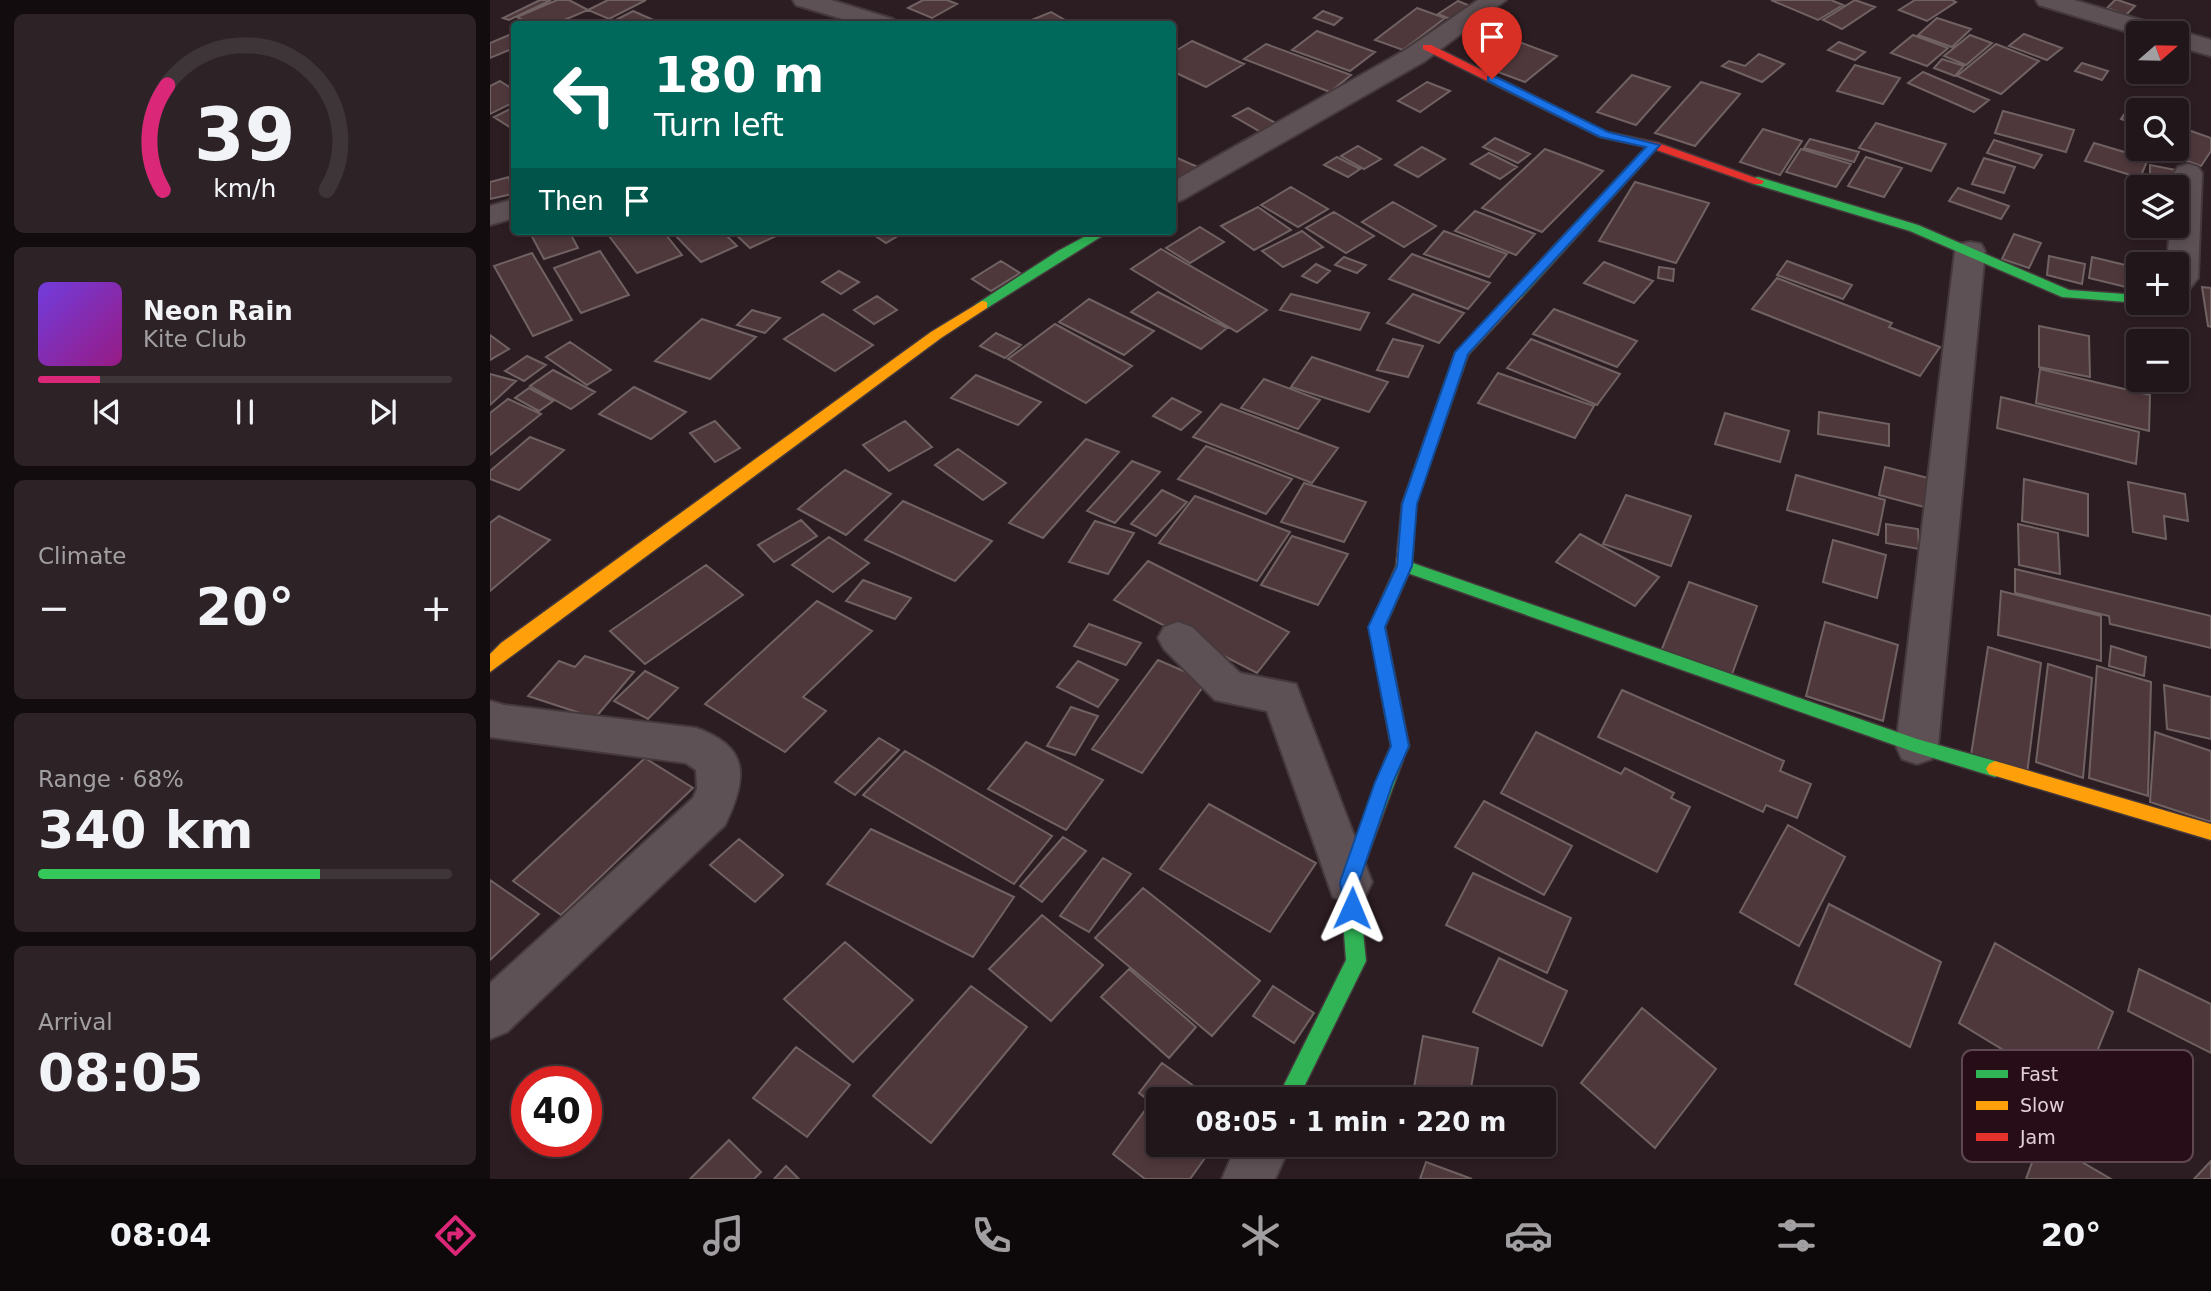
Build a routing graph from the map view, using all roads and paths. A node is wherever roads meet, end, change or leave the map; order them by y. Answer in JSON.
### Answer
{"nodes":[{"id":1,"x":805,"y":0,"type":"edge"},
{"id":2,"x":1494,"y":0,"type":"edge"},
{"id":3,"x":2048,"y":0,"type":"edge"},
{"id":4,"x":874,"y":21,"type":"edge"},
{"id":5,"x":2126,"y":23,"type":"edge"},
{"id":6,"x":2189,"y":42,"type":"edge"},
{"id":7,"x":2211,"y":48,"type":"edge"},
{"id":8,"x":1430,"y":53,"type":"junction"},
{"id":9,"x":1654,"y":145,"type":"junction"},
{"id":10,"x":2188,"y":173,"type":"dead end"},
{"id":11,"x":1176,"y":192,"type":"edge"},
{"id":12,"x":511,"y":209,"type":"edge"},
{"id":13,"x":490,"y":216,"type":"edge"},
{"id":14,"x":1097,"y":235,"type":"edge"},
{"id":15,"x":1970,"y":251,"type":"junction"},
{"id":16,"x":2183,"y":252,"type":"edge"},
{"id":17,"x":2126,"y":298,"type":"edge"},
{"id":18,"x":1404,"y":566,"type":"junction"},
{"id":19,"x":1178,"y":638,"type":"dead end"},
{"id":20,"x":496,"y":652,"type":"edge"},
{"id":21,"x":490,"y":719,"type":"edge"},
{"id":22,"x":1917,"y":746,"type":"junction"},
{"id":23,"x":2211,"y":832,"type":"edge"},
{"id":24,"x":1349,"y":882,"type":"junction"},
{"id":25,"x":490,"y":1015,"type":"edge"},
{"id":26,"x":1293,"y":1087,"type":"edge"},
{"id":27,"x":1259,"y":1157,"type":"edge"},
{"id":28,"x":1248,"y":1179,"type":"edge"}],
"edges":[{"from":1,"to":4,"type":"street"},
{"from":2,"to":8,"type":"street"},
{"from":3,"to":5,"type":"street"},
{"from":6,"to":7,"type":"street"},
{"from":8,"to":9,"type":"street"},
{"from":8,"to":11,"type":"street"},
{"from":9,"to":15,"type":"street"},
{"from":9,"to":18,"type":"street"},
{"from":10,"to":16,"type":"street"},
{"from":12,"to":13,"type":"street"},
{"from":14,"to":20,"type":"street"},
{"from":15,"to":17,"type":"street"},
{"from":15,"to":22,"type":"street"},
{"from":18,"to":22,"type":"street"},
{"from":18,"to":24,"type":"street"},
{"from":19,"to":24,"type":"street"},
{"from":21,"to":25,"type":"street"},
{"from":22,"to":23,"type":"street"},
{"from":24,"to":26,"type":"street"},
{"from":27,"to":28,"type":"street"}]}
